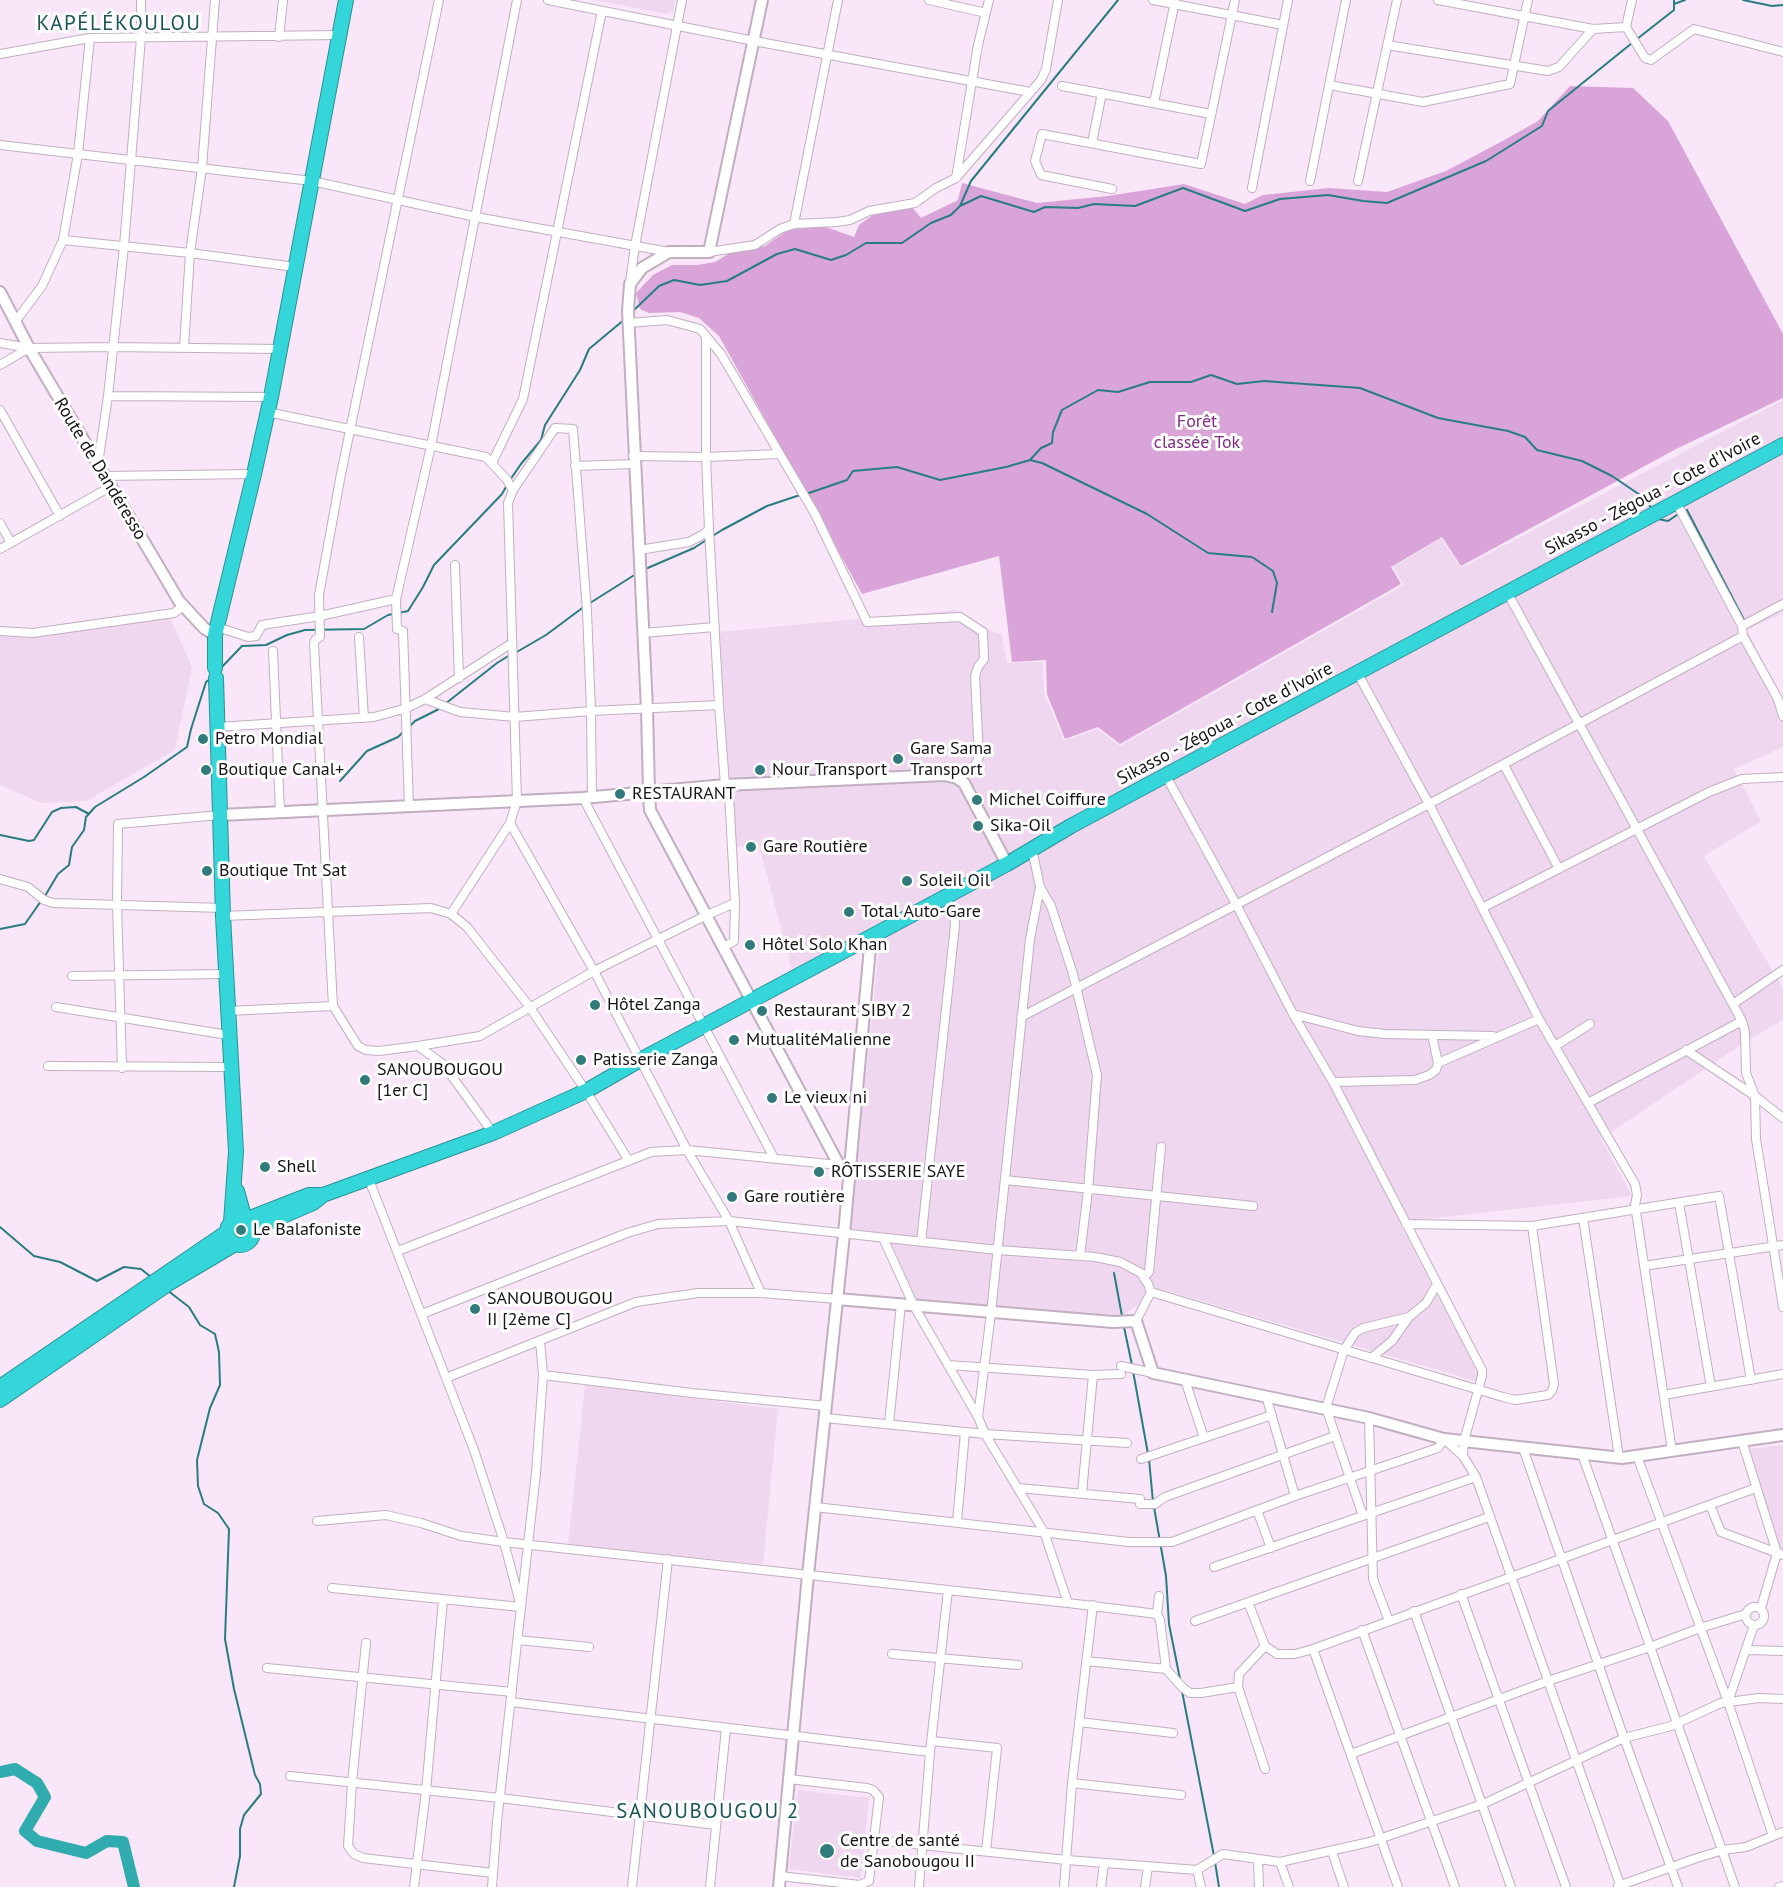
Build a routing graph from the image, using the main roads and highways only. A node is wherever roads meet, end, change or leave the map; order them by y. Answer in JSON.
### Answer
{"nodes":[{"id":1,"x":346,"y":0,"type":"edge"},
{"id":2,"x":1783,"y":445,"type":"edge"},
{"id":3,"x":239,"y":1226,"type":"junction"},
{"id":4,"x":235,"y":1244,"type":"junction"},
{"id":5,"x":167,"y":1278,"type":"junction"},
{"id":6,"x":109,"y":1318,"type":"junction"},
{"id":7,"x":0,"y":1387,"type":"edge"},
{"id":8,"x":0,"y":1400,"type":"edge"}],
"edges":[{"from":1,"to":3,"type":"highway"},
{"from":2,"to":3,"type":"highway","name":"Sikasso - Zégoua - Cote d'Ivoire"},
{"from":3,"to":4,"type":"highway"},
{"from":3,"to":4,"type":"highway"},
{"from":3,"to":5,"type":"highway"},
{"from":4,"to":5,"type":"highway"},
{"from":5,"to":6,"type":"highway"},
{"from":6,"to":7,"type":"highway"},
{"from":6,"to":8,"type":"highway"}]}
